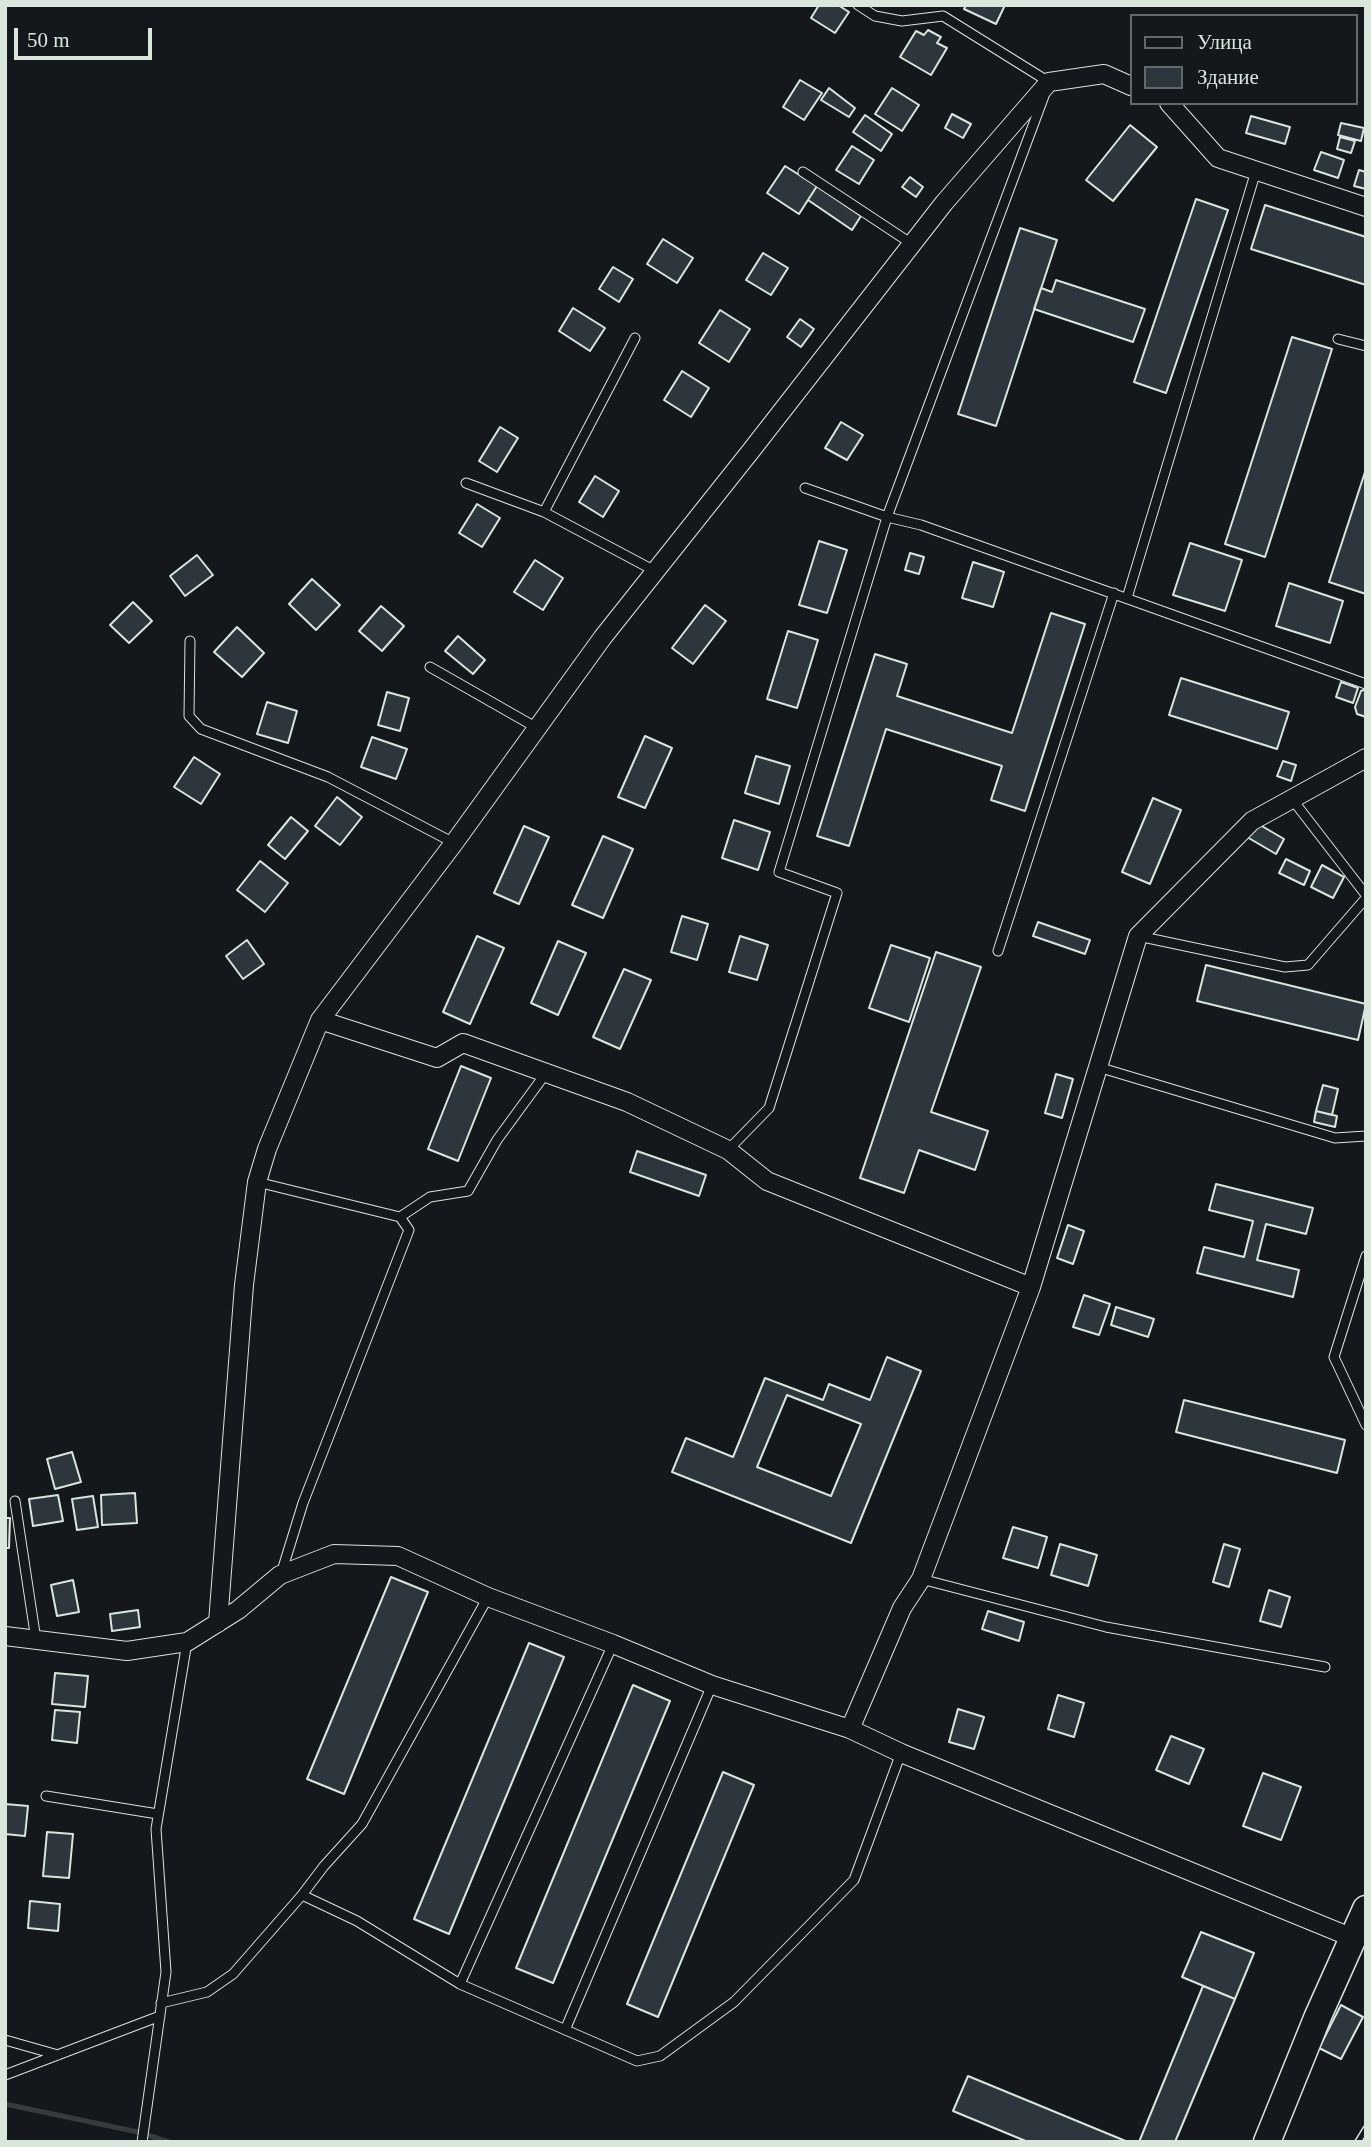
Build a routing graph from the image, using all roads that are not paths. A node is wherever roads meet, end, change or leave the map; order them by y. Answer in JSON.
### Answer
{"nodes":[{"id":1,"x":858,"y":5,"type":"edge"},
{"id":2,"x":1049,"y":82,"type":"junction"},
{"id":3,"x":1130,"y":86,"type":"edge"},
{"id":4,"x":1171,"y":105,"type":"edge"},
{"id":5,"x":1256,"y":170,"type":"junction"},
{"id":6,"x":803,"y":172,"type":"dead end"},
{"id":7,"x":1366,"y":206,"type":"edge"},
{"id":8,"x":912,"y":244,"type":"junction"},
{"id":9,"x":635,"y":338,"type":"dead end"},
{"id":10,"x":1338,"y":339,"type":"dead end"},
{"id":11,"x":1366,"y":346,"type":"edge"},
{"id":12,"x":467,"y":483,"type":"dead end"},
{"id":13,"x":805,"y":488,"type":"dead end"},
{"id":14,"x":544,"y":512,"type":"junction"},
{"id":15,"x":887,"y":517,"type":"junction"},
{"id":16,"x":655,"y":571,"type":"junction"},
{"id":17,"x":1114,"y":593,"type":"junction"},
{"id":18,"x":1127,"y":598,"type":"junction"},
{"id":19,"x":190,"y":641,"type":"dead end"},
{"id":20,"x":430,"y":667,"type":"dead end"},
{"id":21,"x":1366,"y":684,"type":"edge"},
{"id":22,"x":537,"y":728,"type":"junction"},
{"id":23,"x":1366,"y":758,"type":"edge"},
{"id":24,"x":1292,"y":799,"type":"junction"},
{"id":25,"x":454,"y":843,"type":"junction"},
{"id":26,"x":1366,"y":896,"type":"edge"},
{"id":27,"x":1138,"y":936,"type":"junction"},
{"id":28,"x":998,"y":951,"type":"dead end"},
{"id":29,"x":320,"y":1020,"type":"junction"},
{"id":30,"x":1098,"y":1067,"type":"junction"},
{"id":31,"x":546,"y":1073,"type":"junction"},
{"id":32,"x":1366,"y":1136,"type":"edge"},
{"id":33,"x":728,"y":1150,"type":"junction"},
{"id":34,"x":257,"y":1182,"type":"junction"},
{"id":35,"x":400,"y":1217,"type":"junction"},
{"id":36,"x":1366,"y":1255,"type":"edge"},
{"id":37,"x":1031,"y":1287,"type":"junction"},
{"id":38,"x":1366,"y":1425,"type":"edge"},
{"id":39,"x":15,"y":1501,"type":"dead end"},
{"id":40,"x":280,"y":1575,"type":"junction"},
{"id":41,"x":921,"y":1579,"type":"junction"},
{"id":42,"x":488,"y":1597,"type":"junction"},
{"id":43,"x":218,"y":1623,"type":"junction"},
{"id":44,"x":5,"y":1636,"type":"edge"},
{"id":45,"x":36,"y":1640,"type":"junction"},
{"id":46,"x":187,"y":1642,"type":"junction"},
{"id":47,"x":613,"y":1644,"type":"junction"},
{"id":48,"x":1325,"y":1667,"type":"dead end"},
{"id":49,"x":712,"y":1685,"type":"junction"},
{"id":50,"x":850,"y":1729,"type":"junction"},
{"id":51,"x":901,"y":1754,"type":"junction"},
{"id":52,"x":46,"y":1796,"type":"dead end"},
{"id":53,"x":158,"y":1814,"type":"junction"},
{"id":54,"x":302,"y":1895,"type":"junction"},
{"id":55,"x":1366,"y":1909,"type":"edge"},
{"id":56,"x":1353,"y":1938,"type":"junction"},
{"id":57,"x":460,"y":1984,"type":"junction"},
{"id":58,"x":161,"y":2003,"type":"junction"},
{"id":59,"x":160,"y":2015,"type":"junction"},
{"id":60,"x":565,"y":2030,"type":"junction"},
{"id":61,"x":5,"y":2040,"type":"edge"},
{"id":62,"x":58,"y":2055,"type":"junction"},
{"id":63,"x":5,"y":2075,"type":"edge"},
{"id":64,"x":142,"y":2142,"type":"edge"},
{"id":65,"x":1267,"y":2142,"type":"edge"}],
"edges":[{"from":1,"to":2,"type":"lane"},
{"from":2,"to":3,"type":"street"},
{"from":2,"to":8,"type":"street"},
{"from":2,"to":15,"type":"lane"},
{"from":4,"to":5,"type":"street"},
{"from":5,"to":7,"type":"street"},
{"from":5,"to":18,"type":"lane"},
{"from":6,"to":8,"type":"lane"},
{"from":8,"to":16,"type":"street"},
{"from":9,"to":14,"type":"lane"},
{"from":10,"to":11,"type":"lane"},
{"from":12,"to":14,"type":"lane"},
{"from":13,"to":15,"type":"lane"},
{"from":14,"to":16,"type":"lane"},
{"from":15,"to":17,"type":"lane"},
{"from":15,"to":33,"type":"lane"},
{"from":16,"to":22,"type":"street"},
{"from":17,"to":18,"type":"lane"},
{"from":17,"to":28,"type":"lane"},
{"from":18,"to":21,"type":"lane"},
{"from":19,"to":25,"type":"lane"},
{"from":20,"to":22,"type":"lane"},
{"from":22,"to":25,"type":"street"},
{"from":23,"to":24,"type":"street"},
{"from":24,"to":26,"type":"lane"},
{"from":24,"to":27,"type":"street"},
{"from":25,"to":29,"type":"street"},
{"from":26,"to":27,"type":"lane"},
{"from":27,"to":30,"type":"street"},
{"from":29,"to":31,"type":"street"},
{"from":29,"to":34,"type":"street"},
{"from":30,"to":32,"type":"lane"},
{"from":30,"to":37,"type":"street"},
{"from":31,"to":33,"type":"street"},
{"from":31,"to":35,"type":"lane"},
{"from":33,"to":37,"type":"street"},
{"from":34,"to":35,"type":"lane"},
{"from":34,"to":43,"type":"street"},
{"from":35,"to":40,"type":"lane"},
{"from":36,"to":38,"type":"lane"},
{"from":37,"to":41,"type":"street"},
{"from":39,"to":45,"type":"lane"},
{"from":40,"to":42,"type":"street"},
{"from":40,"to":43,"type":"street"},
{"from":41,"to":48,"type":"lane"},
{"from":41,"to":50,"type":"street"},
{"from":42,"to":47,"type":"street"},
{"from":42,"to":54,"type":"lane"},
{"from":43,"to":46,"type":"street"},
{"from":44,"to":45,"type":"street"},
{"from":45,"to":46,"type":"street"},
{"from":46,"to":53,"type":"lane"},
{"from":47,"to":49,"type":"street"},
{"from":47,"to":57,"type":"lane"},
{"from":49,"to":50,"type":"street"},
{"from":49,"to":60,"type":"lane"},
{"from":50,"to":51,"type":"street"},
{"from":51,"to":56,"type":"street"},
{"from":51,"to":60,"type":"lane"},
{"from":52,"to":53,"type":"lane"},
{"from":53,"to":58,"type":"lane"},
{"from":54,"to":57,"type":"lane"},
{"from":54,"to":58,"type":"lane"},
{"from":55,"to":56,"type":"main road"},
{"from":56,"to":65,"type":"main road"},
{"from":57,"to":60,"type":"lane"},
{"from":58,"to":59,"type":"lane"},
{"from":59,"to":62,"type":"lane"},
{"from":59,"to":64,"type":"lane"},
{"from":61,"to":62,"type":"lane"},
{"from":62,"to":63,"type":"lane"}]}
